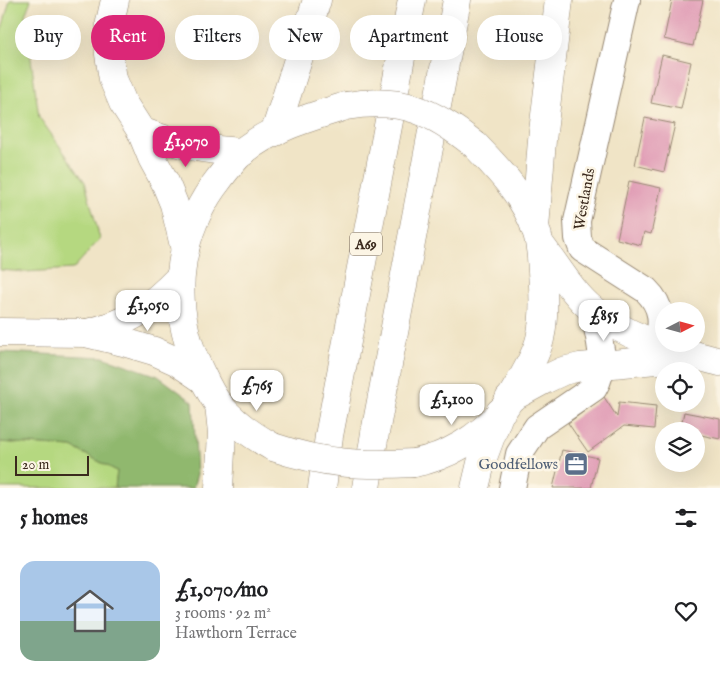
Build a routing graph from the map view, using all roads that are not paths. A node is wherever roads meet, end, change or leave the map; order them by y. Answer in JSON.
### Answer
{"nodes":[{"id":1,"x":114,"y":0,"type":"edge"},
{"id":2,"x":317,"y":0,"type":"edge"},
{"id":3,"x":412,"y":0,"type":"edge"},
{"id":4,"x":457,"y":0,"type":"edge"},
{"id":5,"x":559,"y":0,"type":"edge"},
{"id":6,"x":627,"y":0,"type":"edge"},
{"id":7,"x":141,"y":131,"type":"junction"},
{"id":8,"x":275,"y":132,"type":"junction"},
{"id":9,"x":243,"y":152,"type":"junction"},
{"id":10,"x":538,"y":236,"type":"junction"},
{"id":11,"x":182,"y":264,"type":"junction"},
{"id":12,"x":593,"y":310,"type":"junction"},
{"id":13,"x":0,"y":332,"type":"edge"},
{"id":14,"x":85,"y":333,"type":"junction"},
{"id":15,"x":657,"y":353,"type":"junction"},
{"id":16,"x":720,"y":363,"type":"edge"},
{"id":17,"x":602,"y":366,"type":"junction"},
{"id":18,"x":204,"y":380,"type":"junction"},
{"id":19,"x":219,"y":404,"type":"junction"},
{"id":20,"x":505,"y":406,"type":"junction"},
{"id":21,"x":220,"y":488,"type":"edge"},
{"id":22,"x":322,"y":488,"type":"edge"},
{"id":23,"x":366,"y":488,"type":"edge"},
{"id":24,"x":475,"y":488,"type":"edge"},
{"id":25,"x":512,"y":488,"type":"edge"}],
"edges":[{"from":1,"to":7,"type":"main road"},
{"from":2,"to":8,"type":"main road"},
{"from":3,"to":22,"type":"main road","number":"A69"},
{"from":4,"to":23,"type":"main road"},
{"from":5,"to":10,"type":"main road"},
{"from":6,"to":15,"type":"street","name":"Westlands"},
{"from":7,"to":9,"type":"main road"},
{"from":7,"to":11,"type":"main road"},
{"from":8,"to":9,"type":"main road"},
{"from":8,"to":10,"type":"main road","bridge":true},
{"from":9,"to":11,"type":"main road"},
{"from":10,"to":12,"type":"main road"},
{"from":10,"to":20,"type":"main road"},
{"from":11,"to":14,"type":"main road"},
{"from":11,"to":18,"type":"main road"},
{"from":12,"to":15,"type":"main road"},
{"from":12,"to":17,"type":"street"},
{"from":13,"to":14,"type":"main road"},
{"from":14,"to":18,"type":"main road"},
{"from":15,"to":16,"type":"main road"},
{"from":15,"to":17,"type":"main road"},
{"from":17,"to":20,"type":"main road"},
{"from":17,"to":25,"type":"street"},
{"from":18,"to":19,"type":"main road"},
{"from":19,"to":20,"type":"main road","bridge":true},
{"from":19,"to":21,"type":"main road"},
{"from":20,"to":24,"type":"main road"}]}
